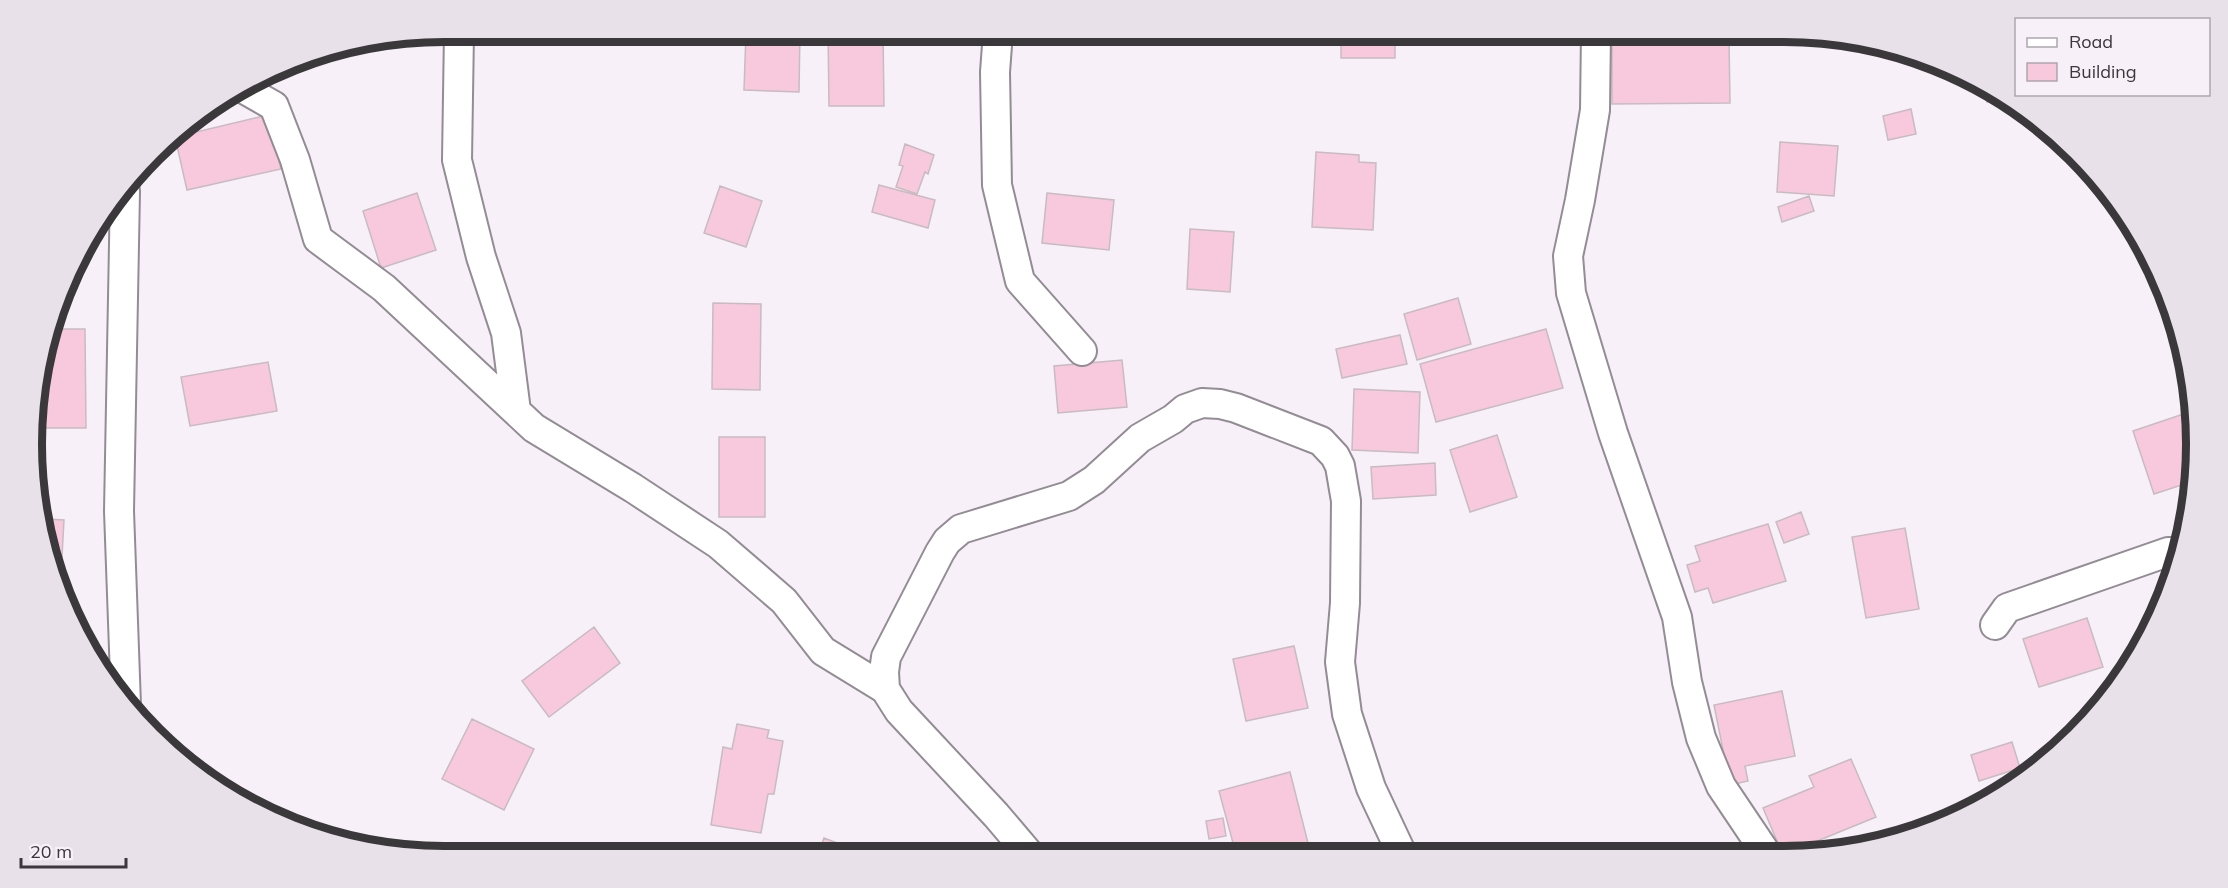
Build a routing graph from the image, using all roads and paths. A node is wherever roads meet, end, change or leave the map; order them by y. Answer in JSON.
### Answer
{"nodes":[{"id":1,"x":459,"y":42,"type":"edge"},
{"id":2,"x":997,"y":42,"type":"edge"},
{"id":3,"x":1596,"y":42,"type":"edge"},
{"id":4,"x":250,"y":92,"type":"edge"},
{"id":5,"x":125,"y":199,"type":"edge"},
{"id":6,"x":1082,"y":351,"type":"dead end"},
{"id":7,"x":516,"y":411,"type":"junction"},
{"id":8,"x":2171,"y":552,"type":"edge"},
{"id":9,"x":1995,"y":626,"type":"dead end"},
{"id":10,"x":885,"y":689,"type":"junction"},
{"id":11,"x":125,"y":690,"type":"edge"},
{"id":12,"x":1022,"y":846,"type":"edge"},
{"id":13,"x":1398,"y":846,"type":"edge"},
{"id":14,"x":1761,"y":846,"type":"edge"}],
"edges":[{"from":1,"to":7,"type":"street"},
{"from":2,"to":6,"type":"street"},
{"from":3,"to":14,"type":"street"},
{"from":4,"to":7,"type":"street"},
{"from":5,"to":11,"type":"street"},
{"from":7,"to":10,"type":"street"},
{"from":8,"to":9,"type":"street"},
{"from":10,"to":12,"type":"street"},
{"from":10,"to":13,"type":"street"}]}
